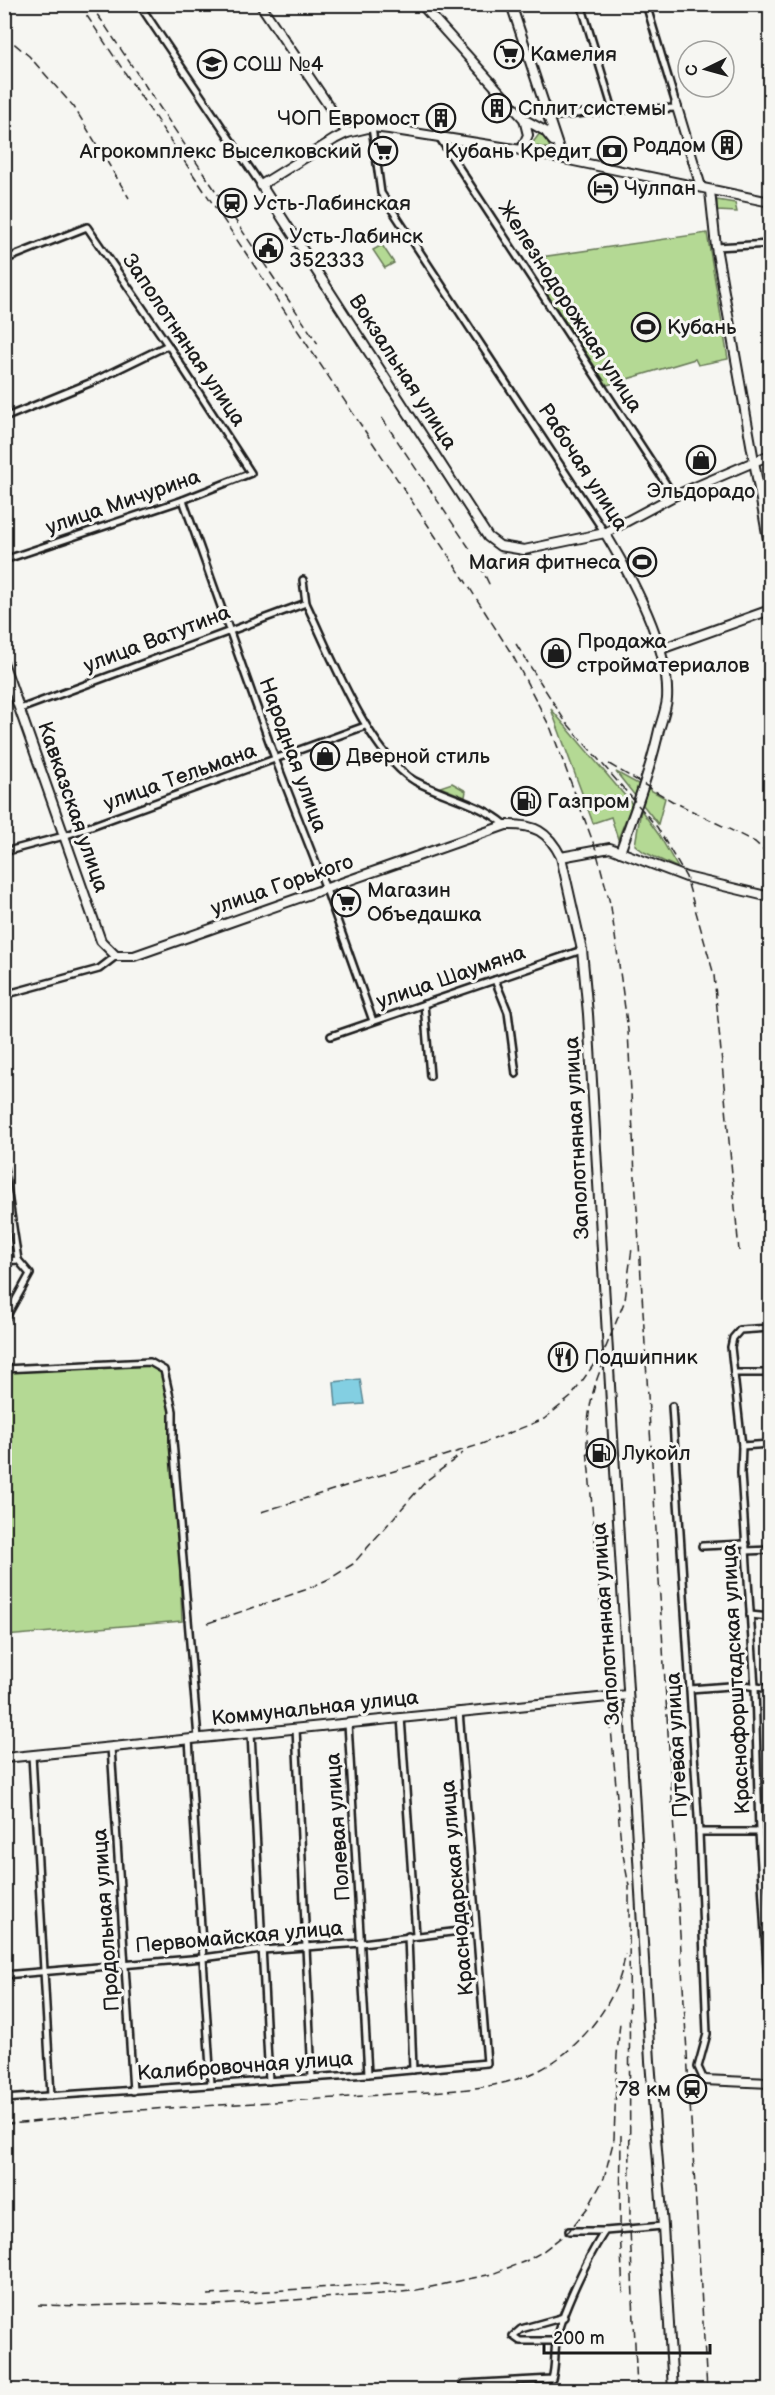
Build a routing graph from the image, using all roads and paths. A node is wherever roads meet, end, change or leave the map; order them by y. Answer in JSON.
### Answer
{"nodes":[{"id":1,"x":139,"y":4,"type":"edge"},
{"id":2,"x":260,"y":4,"type":"edge"},
{"id":3,"x":421,"y":4,"type":"edge"},
{"id":4,"x":511,"y":4,"type":"edge"},
{"id":5,"x":581,"y":4,"type":"edge"},
{"id":6,"x":645,"y":4,"type":"edge"},
{"id":7,"x":677,"y":106,"type":"junction"},
{"id":8,"x":613,"y":110,"type":"junction"},
{"id":9,"x":548,"y":114,"type":"junction"},
{"id":10,"x":524,"y":119,"type":"junction"},
{"id":11,"x":372,"y":127,"type":"junction"},
{"id":12,"x":537,"y":127,"type":"junction"},
{"id":13,"x":347,"y":133,"type":"junction"},
{"id":14,"x":528,"y":135,"type":"junction"},
{"id":15,"x":439,"y":137,"type":"junction"},
{"id":16,"x":557,"y":147,"type":"junction"},
{"id":17,"x":521,"y":150,"type":"junction"},
{"id":18,"x":562,"y":158,"type":"junction"},
{"id":19,"x":261,"y":184,"type":"junction"},
{"id":20,"x":701,"y":187,"type":"junction"},
{"id":21,"x":710,"y":191,"type":"junction"},
{"id":22,"x":771,"y":202,"type":"edge"},
{"id":23,"x":771,"y":244,"type":"edge"},
{"id":24,"x":716,"y":247,"type":"junction"},
{"id":25,"x":4,"y":260,"type":"edge"},
{"id":26,"x":168,"y":345,"type":"junction"},
{"id":27,"x":4,"y":418,"type":"edge"},
{"id":28,"x":771,"y":455,"type":"edge"},
{"id":29,"x":754,"y":461,"type":"junction"},
{"id":30,"x":251,"y":473,"type":"joint"},
{"id":31,"x":674,"y":496,"type":"junction"},
{"id":32,"x":183,"y":500,"type":"junction"},
{"id":33,"x":605,"y":534,"type":"junction"},
{"id":34,"x":771,"y":551,"type":"edge"},
{"id":35,"x":4,"y":560,"type":"edge"},
{"id":36,"x":303,"y":580,"type":"dead end"},
{"id":37,"x":306,"y":603,"type":"junction"},
{"id":38,"x":771,"y":609,"type":"edge"},
{"id":39,"x":230,"y":629,"type":"junction"},
{"id":40,"x":661,"y":650,"type":"junction"},
{"id":41,"x":4,"y":665,"type":"edge"},
{"id":42,"x":20,"y":709,"type":"junction"},
{"id":43,"x":365,"y":726,"type":"junction"},
{"id":44,"x":276,"y":761,"type":"junction"},
{"id":45,"x":506,"y":825,"type":"junction"},
{"id":46,"x":64,"y":836,"type":"junction"},
{"id":47,"x":4,"y":852,"type":"edge"},
{"id":48,"x":621,"y":852,"type":"junction"},
{"id":49,"x":561,"y":857,"type":"junction"},
{"id":50,"x":326,"y":889,"type":"junction"},
{"id":51,"x":771,"y":897,"type":"edge"},
{"id":52,"x":582,"y":950,"type":"junction"},
{"id":53,"x":116,"y":956,"type":"junction"},
{"id":54,"x":495,"y":980,"type":"junction"},
{"id":55,"x":4,"y":995,"type":"edge"},
{"id":56,"x":424,"y":1004,"type":"junction"},
{"id":57,"x":373,"y":1021,"type":"junction"},
{"id":58,"x":331,"y":1036,"type":"dead end"},
{"id":59,"x":516,"y":1074,"type":"dead end"},
{"id":60,"x":430,"y":1076,"type":"dead end"},
{"id":61,"x":4,"y":1168,"type":"edge"},
{"id":62,"x":18,"y":1260,"type":"junction"},
{"id":63,"x":4,"y":1261,"type":"edge"},
{"id":64,"x":4,"y":1321,"type":"edge"},
{"id":65,"x":771,"y":1328,"type":"edge"},
{"id":66,"x":4,"y":1369,"type":"edge"},
{"id":67,"x":734,"y":1373,"type":"junction"},
{"id":68,"x":771,"y":1373,"type":"edge"},
{"id":69,"x":672,"y":1406,"type":"dead end"},
{"id":70,"x":771,"y":1444,"type":"edge"},
{"id":71,"x":742,"y":1446,"type":"junction"},
{"id":72,"x":746,"y":1544,"type":"junction"},
{"id":73,"x":702,"y":1546,"type":"dead end"},
{"id":74,"x":771,"y":1550,"type":"edge"},
{"id":75,"x":746,"y":1551,"type":"junction"},
{"id":76,"x":750,"y":1615,"type":"junction"},
{"id":77,"x":771,"y":1617,"type":"edge"},
{"id":78,"x":755,"y":1687,"type":"junction"},
{"id":79,"x":690,"y":1689,"type":"junction"},
{"id":80,"x":771,"y":1689,"type":"edge"},
{"id":81,"x":628,"y":1695,"type":"junction"},
{"id":82,"x":459,"y":1711,"type":"junction"},
{"id":83,"x":401,"y":1717,"type":"junction"},
{"id":84,"x":348,"y":1723,"type":"junction"},
{"id":85,"x":296,"y":1728,"type":"junction"},
{"id":86,"x":251,"y":1732,"type":"junction"},
{"id":87,"x":193,"y":1738,"type":"junction"},
{"id":88,"x":111,"y":1747,"type":"junction"},
{"id":89,"x":32,"y":1755,"type":"junction"},
{"id":90,"x":4,"y":1758,"type":"edge"},
{"id":91,"x":699,"y":1832,"type":"junction"},
{"id":92,"x":759,"y":1832,"type":"junction"},
{"id":93,"x":476,"y":1929,"type":"junction"},
{"id":94,"x":768,"y":1929,"type":"edge"},
{"id":95,"x":416,"y":1935,"type":"junction"},
{"id":96,"x":408,"y":1936,"type":"junction"},
{"id":97,"x":362,"y":1943,"type":"junction"},
{"id":98,"x":306,"y":1948,"type":"junction"},
{"id":99,"x":262,"y":1950,"type":"junction"},
{"id":100,"x":203,"y":1958,"type":"junction"},
{"id":101,"x":126,"y":1963,"type":"junction"},
{"id":102,"x":45,"y":1972,"type":"junction"},
{"id":103,"x":4,"y":1975,"type":"edge"},
{"id":104,"x":771,"y":2019,"type":"edge"},
{"id":105,"x":487,"y":2063,"type":"joint"},
{"id":106,"x":413,"y":2070,"type":"junction"},
{"id":107,"x":368,"y":2074,"type":"junction"},
{"id":108,"x":312,"y":2078,"type":"junction"},
{"id":109,"x":704,"y":2080,"type":"joint"},
{"id":110,"x":269,"y":2081,"type":"junction"},
{"id":111,"x":771,"y":2083,"type":"edge"},
{"id":112,"x":211,"y":2084,"type":"junction"},
{"id":113,"x":133,"y":2091,"type":"junction"},
{"id":114,"x":51,"y":2096,"type":"junction"},
{"id":115,"x":4,"y":2099,"type":"edge"},
{"id":116,"x":663,"y":2226,"type":"junction"},
{"id":117,"x":569,"y":2230,"type":"dead end"},
{"id":118,"x":605,"y":2231,"type":"junction"},
{"id":119,"x":564,"y":2317,"type":"junction"},
{"id":120,"x":556,"y":2341,"type":"junction"},
{"id":121,"x":463,"y":2391,"type":"edge"},
{"id":122,"x":673,"y":2391,"type":"edge"}],
"edges":[{"from":1,"to":19,"type":"street","name":"Вокзальная улица"},
{"from":2,"to":13,"type":"street"},
{"from":3,"to":10,"type":"street"},
{"from":4,"to":9,"type":"street"},
{"from":5,"to":8,"type":"street"},
{"from":6,"to":7,"type":"street"},
{"from":7,"to":8,"type":"street"},
{"from":7,"to":20,"type":"street"},
{"from":8,"to":9,"type":"street"},
{"from":9,"to":12,"type":"street"},
{"from":9,"to":16,"type":"street"},
{"from":10,"to":12,"type":"street"},
{"from":10,"to":14,"type":"street"},
{"from":11,"to":13,"type":"street"},
{"from":11,"to":15,"type":"street"},
{"from":11,"to":33,"type":"street","name":"Рабочая улица"},
{"from":12,"to":14,"type":"street"},
{"from":12,"to":16,"type":"street"},
{"from":13,"to":19,"type":"street"},
{"from":14,"to":17,"type":"street"},
{"from":15,"to":17,"type":"street"},
{"from":15,"to":31,"type":"street","name":"Железнодорожная улица"},
{"from":16,"to":18,"type":"street"},
{"from":17,"to":18,"type":"street"},
{"from":18,"to":20,"type":"street"},
{"from":19,"to":33,"type":"street","name":"Вокзальная улица"},
{"from":20,"to":21,"type":"street"},
{"from":21,"to":22,"type":"street"},
{"from":21,"to":24,"type":"street"},
{"from":23,"to":24,"type":"street"},
{"from":24,"to":29,"type":"street"},
{"from":25,"to":26,"type":"street","name":"Заполотняная улица"},
{"from":26,"to":27,"type":"street"},
{"from":26,"to":30,"type":"street","name":"Заполотняная улица"},
{"from":28,"to":29,"type":"street"},
{"from":29,"to":31,"type":"street"},
{"from":29,"to":34,"type":"street"},
{"from":30,"to":32,"type":"street","name":"улица Мичурина"},
{"from":31,"to":33,"type":"street"},
{"from":32,"to":35,"type":"street","name":"улица Мичурина"},
{"from":32,"to":39,"type":"street","name":"Народная улица"},
{"from":33,"to":40,"type":"street","name":"Рабочая улица"},
{"from":36,"to":37,"type":"street"},
{"from":37,"to":39,"type":"street","name":"улица Ватутина"},
{"from":37,"to":43,"type":"street"},
{"from":38,"to":40,"type":"street"},
{"from":39,"to":42,"type":"street","name":"улица Ватутина"},
{"from":39,"to":44,"type":"street","name":"Народная улица"},
{"from":40,"to":48,"type":"street","name":"Рабочая улица"},
{"from":41,"to":42,"type":"street","name":"Кавказская улица"},
{"from":42,"to":46,"type":"street","name":"Кавказская улица"},
{"from":43,"to":44,"type":"street","name":"улица Тельмана"},
{"from":43,"to":45,"type":"street"},
{"from":44,"to":46,"type":"street","name":"улица Тельмана"},
{"from":44,"to":50,"type":"street","name":"Народная улица"},
{"from":45,"to":49,"type":"street","name":"улица Горького"},
{"from":45,"to":50,"type":"street","name":"улица Горького"},
{"from":46,"to":47,"type":"street","name":"улица Тельмана"},
{"from":46,"to":53,"type":"street","name":"Кавказская улица"},
{"from":48,"to":49,"type":"street"},
{"from":48,"to":51,"type":"street"},
{"from":49,"to":52,"type":"street","name":"Заполотняная улица"},
{"from":50,"to":53,"type":"street","name":"улица Горького"},
{"from":50,"to":57,"type":"street","name":"Народная улица"},
{"from":52,"to":54,"type":"street","name":"улица Шаумяна"},
{"from":52,"to":81,"type":"street","name":"Заполотняная улица"},
{"from":53,"to":55,"type":"street","name":"улица Горького"},
{"from":54,"to":56,"type":"street","name":"улица Шаумяна"},
{"from":54,"to":59,"type":"street"},
{"from":56,"to":57,"type":"street","name":"улица Шаумяна"},
{"from":56,"to":60,"type":"street"},
{"from":57,"to":58,"type":"street","name":"улица Шаумяна"},
{"from":61,"to":62,"type":"street"},
{"from":62,"to":63,"type":"street"},
{"from":62,"to":64,"type":"street"},
{"from":65,"to":67,"type":"street","name":"Краснофорштадская улица"},
{"from":66,"to":87,"type":"street"},
{"from":67,"to":68,"type":"street"},
{"from":67,"to":71,"type":"street","name":"Краснофорштадская улица"},
{"from":69,"to":79,"type":"street","name":"Путевая улица"},
{"from":70,"to":71,"type":"street"},
{"from":71,"to":72,"type":"street","name":"Краснофорштадская улица"},
{"from":72,"to":73,"type":"street"},
{"from":72,"to":75,"type":"street","name":"Краснофорштадская улица"},
{"from":74,"to":75,"type":"street"},
{"from":75,"to":76,"type":"street","name":"Краснофорштадская улица"},
{"from":76,"to":77,"type":"street"},
{"from":76,"to":78,"type":"street","name":"Краснофорштадская улица"},
{"from":78,"to":79,"type":"street"},
{"from":78,"to":80,"type":"street"},
{"from":78,"to":92,"type":"street","name":"Краснофорштадская улица"},
{"from":79,"to":91,"type":"street","name":"Путевая улица"},
{"from":81,"to":82,"type":"street","name":"Коммунальная улица"},
{"from":81,"to":116,"type":"street","name":"Заполотняная улица"},
{"from":82,"to":83,"type":"street","name":"Коммунальная улица"},
{"from":82,"to":93,"type":"street","name":"Краснодарская улица"},
{"from":83,"to":84,"type":"street","name":"Коммунальная улица"},
{"from":83,"to":95,"type":"street"},
{"from":84,"to":85,"type":"street","name":"Коммунальная улица"},
{"from":84,"to":97,"type":"street","name":"Полевая улица"},
{"from":85,"to":86,"type":"street","name":"Коммунальная улица"},
{"from":85,"to":98,"type":"street"},
{"from":86,"to":87,"type":"street","name":"Коммунальная улица"},
{"from":86,"to":99,"type":"street"},
{"from":87,"to":88,"type":"street","name":"Коммунальная улица"},
{"from":87,"to":100,"type":"street"},
{"from":88,"to":89,"type":"street","name":"Коммунальная улица"},
{"from":88,"to":101,"type":"street","name":"Продольная улица"},
{"from":89,"to":90,"type":"street","name":"Коммунальная улица"},
{"from":89,"to":102,"type":"street"},
{"from":91,"to":92,"type":"street"},
{"from":91,"to":109,"type":"street","name":"Путевая улица"},
{"from":92,"to":94,"type":"street","name":"Краснофорштадская улица"},
{"from":93,"to":95,"type":"street","name":"Первомайская улица"},
{"from":93,"to":105,"type":"street","name":"Краснодарская улица"},
{"from":94,"to":104,"type":"street","name":"Краснофорштадская улица"},
{"from":95,"to":96,"type":"street","name":"Первомайская улица"},
{"from":96,"to":97,"type":"street","name":"Первомайская улица"},
{"from":96,"to":106,"type":"street"},
{"from":97,"to":98,"type":"street","name":"Первомайская улица"},
{"from":97,"to":107,"type":"street","name":"Полевая улица"},
{"from":98,"to":99,"type":"street","name":"Первомайская улица"},
{"from":98,"to":108,"type":"street"},
{"from":99,"to":100,"type":"street","name":"Первомайская улица"},
{"from":99,"to":110,"type":"street"},
{"from":100,"to":101,"type":"street","name":"Первомайская улица"},
{"from":100,"to":112,"type":"street"},
{"from":101,"to":102,"type":"street","name":"Первомайская улица"},
{"from":101,"to":113,"type":"street","name":"Продольная улица"},
{"from":102,"to":103,"type":"street","name":"Первомайская улица"},
{"from":102,"to":114,"type":"street"},
{"from":105,"to":106,"type":"street","name":"Калибровочная улица"},
{"from":106,"to":107,"type":"street","name":"Калибровочная улица"},
{"from":107,"to":108,"type":"street","name":"Калибровочная улица"},
{"from":108,"to":110,"type":"street","name":"Калибровочная улица"},
{"from":109,"to":111,"type":"street"},
{"from":110,"to":112,"type":"street","name":"Калибровочная улица"},
{"from":112,"to":113,"type":"street","name":"Калибровочная улица"},
{"from":113,"to":114,"type":"street","name":"Калибровочная улица"},
{"from":114,"to":115,"type":"street","name":"Калибровочная улица"},
{"from":116,"to":118,"type":"street"},
{"from":116,"to":122,"type":"street","name":"Заполотняная улица"},
{"from":117,"to":118,"type":"street"},
{"from":118,"to":119,"type":"street"},
{"from":119,"to":120,"type":"street"},
{"from":119,"to":120,"type":"street"},
{"from":120,"to":121,"type":"street"}]}
